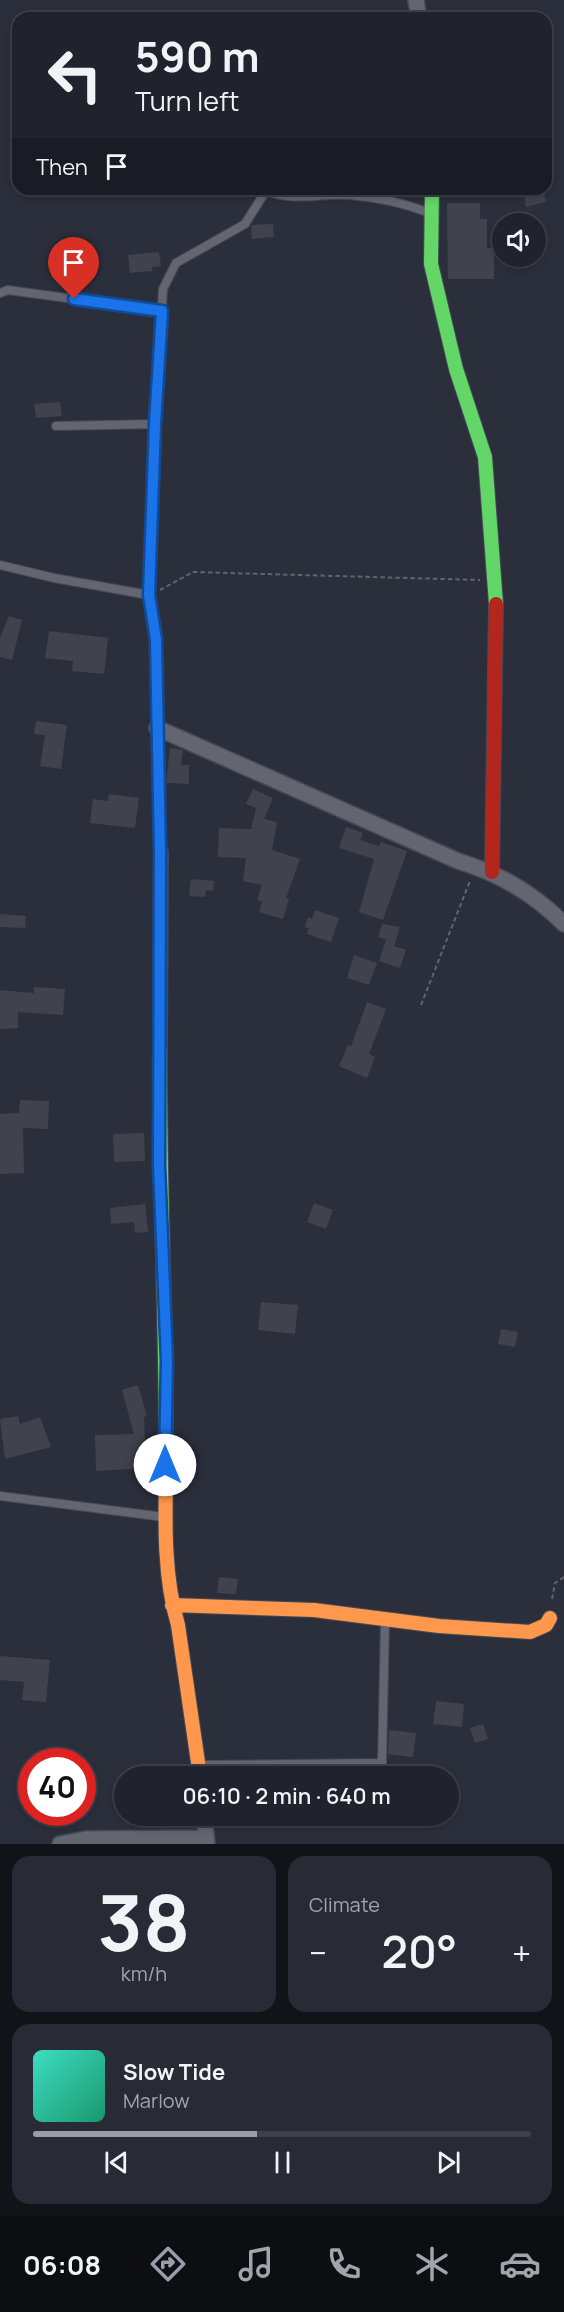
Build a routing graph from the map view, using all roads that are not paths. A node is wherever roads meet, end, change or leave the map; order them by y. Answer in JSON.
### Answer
{"nodes":[{"id":1,"x":263,"y":195,"type":"edge"},
{"id":2,"x":278,"y":195,"type":"edge"},
{"id":3,"x":347,"y":195,"type":"edge"},
{"id":4,"x":347,"y":195,"type":"edge"},
{"id":5,"x":432,"y":195,"type":"edge"},
{"id":6,"x":432,"y":213,"type":"junction"},
{"id":7,"x":0,"y":292,"type":"edge"},
{"id":8,"x":162,"y":311,"type":"junction"},
{"id":9,"x":155,"y":424,"type":"junction"},
{"id":10,"x":56,"y":426,"type":"dead end"},
{"id":11,"x":0,"y":565,"type":"edge"},
{"id":12,"x":149,"y":595,"type":"junction"},
{"id":13,"x":158,"y":728,"type":"junction"},
{"id":14,"x":160,"y":852,"type":"joint"},
{"id":15,"x":492,"y":872,"type":"junction"},
{"id":16,"x":564,"y":924,"type":"edge"},
{"id":17,"x":0,"y":1496,"type":"edge"},
{"id":18,"x":165,"y":1517,"type":"junction"},
{"id":19,"x":172,"y":1605,"type":"junction"},
{"id":20,"x":385,"y":1617,"type":"junction"},
{"id":21,"x":550,"y":1618,"type":"road end"},
{"id":22,"x":199,"y":1766,"type":"edge"},
{"id":23,"x":301,"y":1766,"type":"edge"},
{"id":24,"x":205,"y":1826,"type":"edge"},
{"id":25,"x":124,"y":1841,"type":"edge"},
{"id":26,"x":206,"y":1841,"type":"edge"},
{"id":27,"x":60,"y":1844,"type":"edge"}],
"edges":[{"from":1,"to":8,"type":"lane"},
{"from":2,"to":4,"type":"lane"},
{"from":3,"to":6,"type":"lane"},
{"from":5,"to":6,"type":"street"},
{"from":6,"to":15,"type":"street"},
{"from":7,"to":8,"type":"lane"},
{"from":8,"to":9,"type":"lane"},
{"from":9,"to":10,"type":"lane"},
{"from":9,"to":12,"type":"lane"},
{"from":11,"to":12,"type":"lane"},
{"from":12,"to":13,"type":"lane"},
{"from":13,"to":14,"type":"lane"},
{"from":13,"to":15,"type":"street"},
{"from":14,"to":18,"type":"street"},
{"from":15,"to":16,"type":"street"},
{"from":17,"to":18,"type":"lane"},
{"from":18,"to":19,"type":"street"},
{"from":19,"to":20,"type":"street"},
{"from":19,"to":22,"type":"street"},
{"from":20,"to":21,"type":"street"},
{"from":20,"to":23,"type":"lane"},
{"from":24,"to":26,"type":"street"},
{"from":25,"to":26,"type":"street"},
{"from":25,"to":27,"type":"street"}]}
